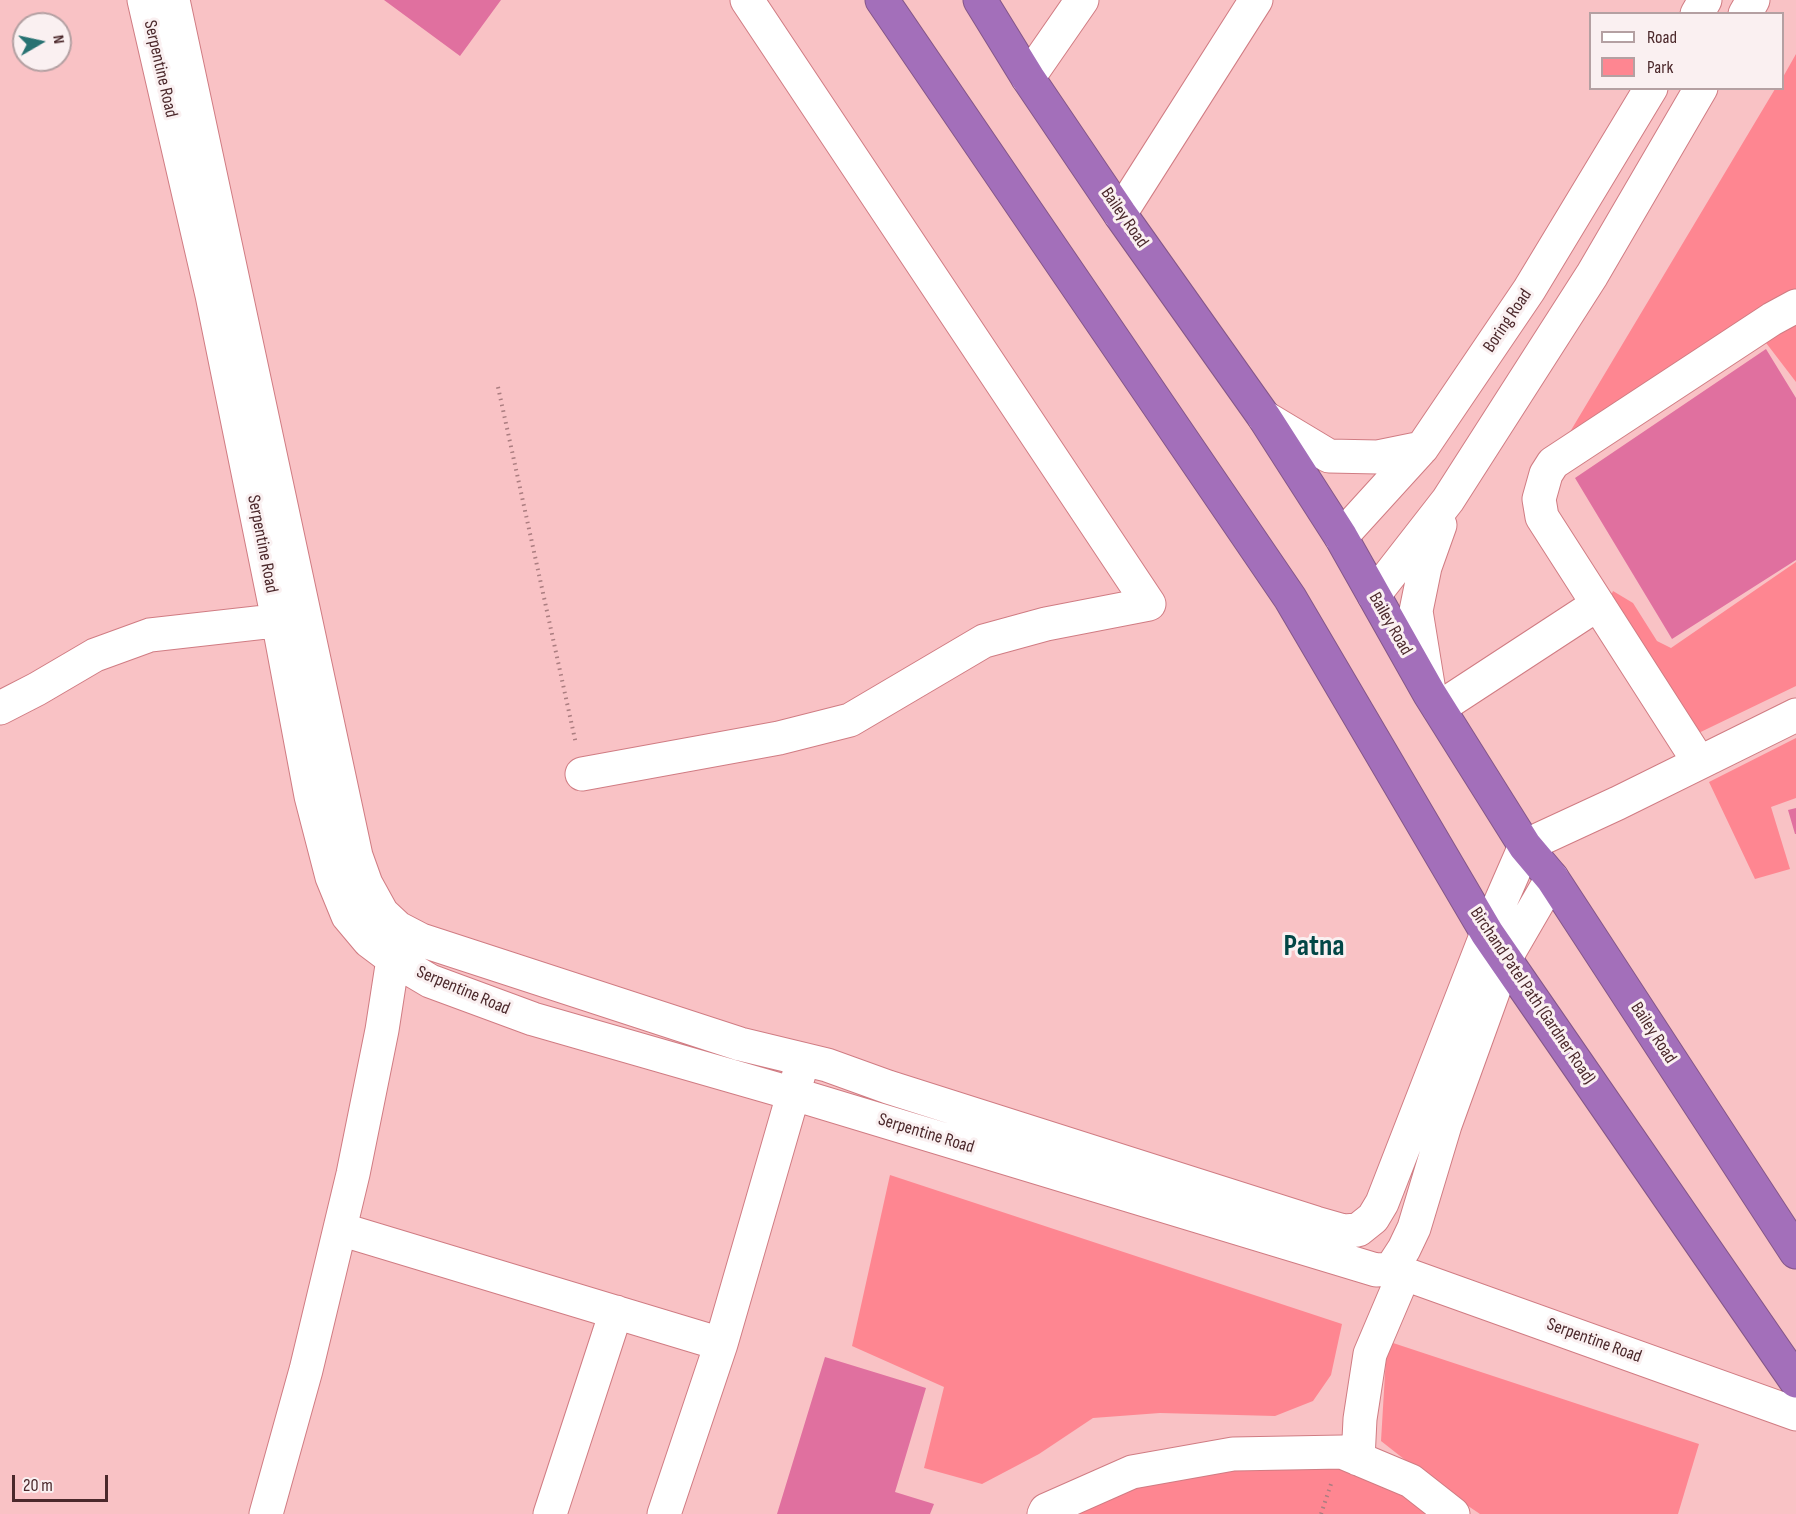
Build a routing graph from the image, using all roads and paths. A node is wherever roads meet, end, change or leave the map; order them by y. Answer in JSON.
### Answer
{"nodes":[{"id":1,"x":144,"y":0,"type":"edge"},
{"id":2,"x":174,"y":0,"type":"edge"},
{"id":3,"x":747,"y":0,"type":"edge"},
{"id":4,"x":882,"y":0,"type":"edge"},
{"id":5,"x":980,"y":0,"type":"edge"},
{"id":6,"x":1082,"y":0,"type":"edge"},
{"id":7,"x":1256,"y":0,"type":"edge"},
{"id":8,"x":1028,"y":78,"type":"junction"},
{"id":9,"x":1650,"y":90,"type":"edge"},
{"id":10,"x":1700,"y":90,"type":"edge"},
{"id":11,"x":1120,"y":214,"type":"junction"},
{"id":12,"x":1796,"y":306,"type":"edge"},
{"id":13,"x":498,"y":387,"type":"dead end"},
{"id":14,"x":1264,"y":417,"type":"junction"},
{"id":15,"x":1422,"y":448,"type":"junction"},
{"id":16,"x":1448,"y":500,"type":"junction"},
{"id":17,"x":1341,"y":537,"type":"junction"},
{"id":18,"x":1374,"y":595,"type":"junction"},
{"id":19,"x":1598,"y":604,"type":"junction"},
{"id":20,"x":292,"y":619,"type":"junction"},
{"id":21,"x":1434,"y":700,"type":"junction"},
{"id":22,"x":0,"y":708,"type":"edge"},
{"id":23,"x":1796,"y":715,"type":"edge"},
{"id":24,"x":1699,"y":762,"type":"junction"},
{"id":25,"x":582,"y":774,"type":"joint"},
{"id":26,"x":1525,"y":846,"type":"junction"},
{"id":27,"x":1552,"y":878,"type":"junction"},
{"id":28,"x":371,"y":922,"type":"junction"},
{"id":29,"x":1496,"y":946,"type":"junction"},
{"id":30,"x":393,"y":959,"type":"junction"},
{"id":31,"x":802,"y":1059,"type":"junction"},
{"id":32,"x":794,"y":1094,"type":"junction"},
{"id":33,"x":340,"y":1229,"type":"junction"},
{"id":34,"x":1796,"y":1252,"type":"edge"},
{"id":35,"x":1398,"y":1271,"type":"junction"},
{"id":36,"x":616,"y":1312,"type":"junction"},
{"id":37,"x":721,"y":1344,"type":"junction"},
{"id":38,"x":1796,"y":1381,"type":"edge"},
{"id":39,"x":1796,"y":1414,"type":"edge"},
{"id":40,"x":1358,"y":1459,"type":"junction"},
{"id":41,"x":266,"y":1514,"type":"edge"},
{"id":42,"x":550,"y":1514,"type":"edge"},
{"id":43,"x":664,"y":1514,"type":"edge"},
{"id":44,"x":1044,"y":1514,"type":"edge"},
{"id":45,"x":1453,"y":1514,"type":"edge"}],
"edges":[{"from":1,"to":20,"type":"street","name":"Serpentine Road"},
{"from":2,"to":20,"type":"street"},
{"from":3,"to":25,"type":"street"},
{"from":4,"to":29,"type":"highway","name":"Birchand Patel Path (Gardner Road)"},
{"from":5,"to":8,"type":"highway","name":"Bailey Road"},
{"from":6,"to":8,"type":"street"},
{"from":7,"to":11,"type":"street"},
{"from":8,"to":11,"type":"highway","name":"Bailey Road"},
{"from":9,"to":15,"type":"street","name":"Boring Road"},
{"from":10,"to":16,"type":"street"},
{"from":11,"to":14,"type":"highway","name":"Bailey Road"},
{"from":12,"to":19,"type":"street"},
{"from":13,"to":25,"type":"path"},
{"from":14,"to":15,"type":"street"},
{"from":14,"to":17,"type":"highway","name":"Bailey Road"},
{"from":15,"to":17,"type":"street","name":"Boring Road"},
{"from":16,"to":18,"type":"street"},
{"from":16,"to":21,"type":"street"},
{"from":17,"to":18,"type":"highway","name":"Bailey Road"},
{"from":18,"to":21,"type":"highway","name":"Bailey Road"},
{"from":19,"to":21,"type":"street"},
{"from":19,"to":24,"type":"street"},
{"from":20,"to":22,"type":"street"},
{"from":20,"to":28,"type":"street","name":"Serpentine Road"},
{"from":21,"to":26,"type":"highway","name":"Bailey Road"},
{"from":23,"to":24,"type":"street"},
{"from":24,"to":26,"type":"street"},
{"from":26,"to":27,"type":"highway","name":"Bailey Road"},
{"from":26,"to":29,"type":"street"},
{"from":27,"to":29,"type":"street"},
{"from":27,"to":34,"type":"highway","name":"Bailey Road"},
{"from":28,"to":30,"type":"street","name":"Serpentine Road"},
{"from":28,"to":31,"type":"street"},
{"from":29,"to":31,"type":"street"},
{"from":29,"to":35,"type":"street"},
{"from":29,"to":38,"type":"highway","name":"Birchand Patel Path (Gardner Road)"},
{"from":30,"to":32,"type":"street","name":"Serpentine Road"},
{"from":30,"to":33,"type":"street"},
{"from":31,"to":32,"type":"street"},
{"from":32,"to":35,"type":"street","name":"Serpentine Road"},
{"from":32,"to":37,"type":"street"},
{"from":33,"to":36,"type":"street"},
{"from":33,"to":41,"type":"street"},
{"from":35,"to":39,"type":"street","name":"Serpentine Road"},
{"from":35,"to":40,"type":"street"},
{"from":36,"to":37,"type":"street"},
{"from":36,"to":42,"type":"street"},
{"from":37,"to":43,"type":"street"},
{"from":40,"to":44,"type":"street"},
{"from":40,"to":45,"type":"street"}]}
